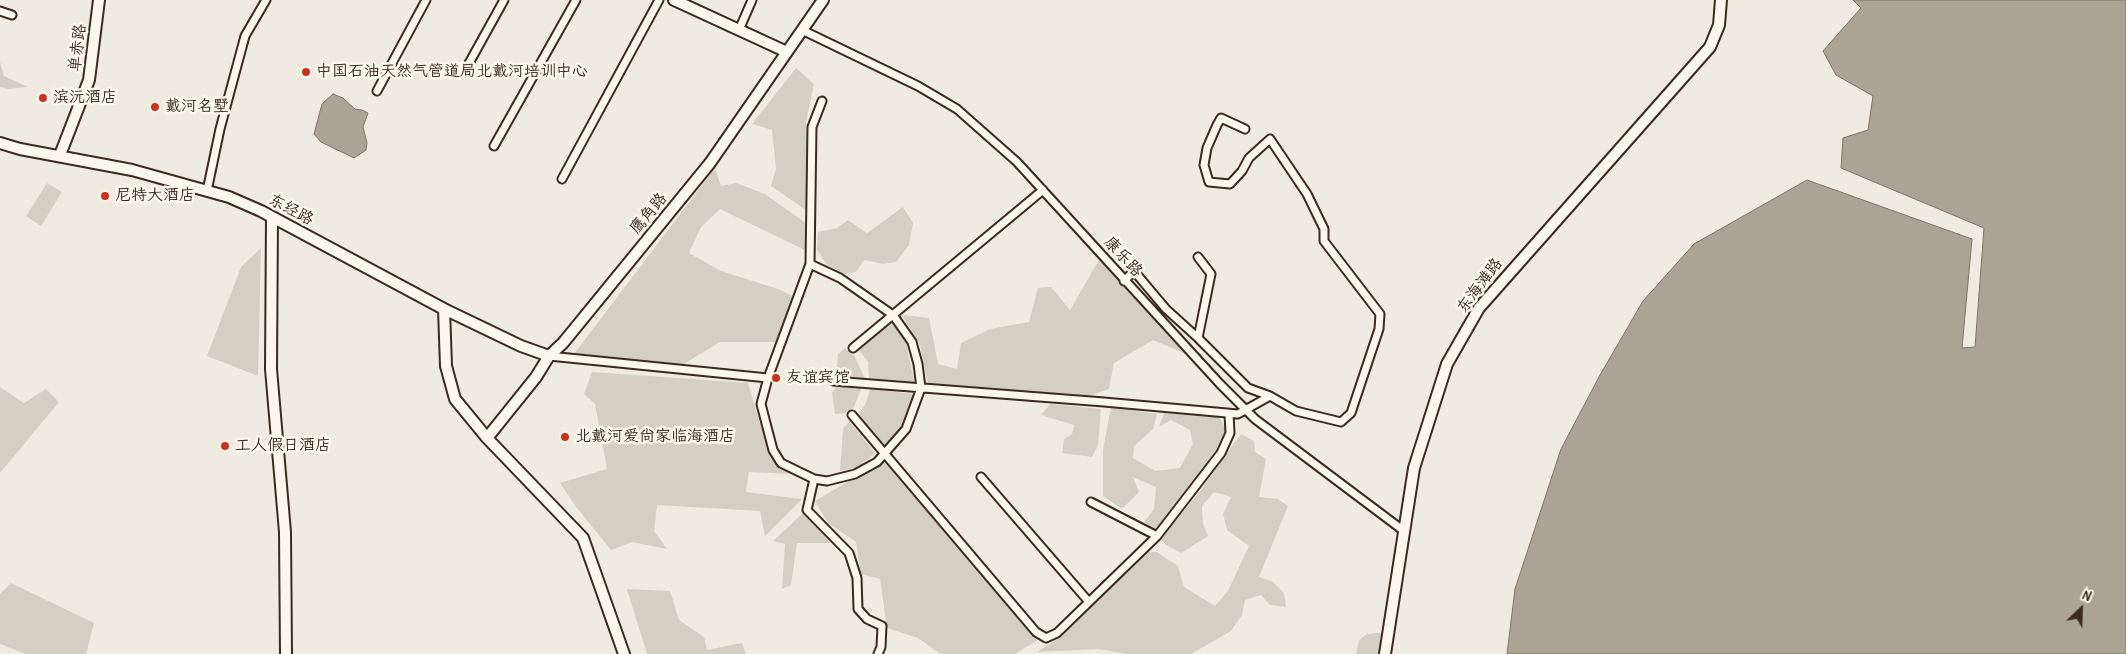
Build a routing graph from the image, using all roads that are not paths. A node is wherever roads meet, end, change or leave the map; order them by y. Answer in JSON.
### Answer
{"nodes":[{"id":1,"x":99,"y":0,"type":"edge"},
{"id":2,"x":266,"y":0,"type":"edge"},
{"id":3,"x":426,"y":0,"type":"edge"},
{"id":4,"x":504,"y":0,"type":"edge"},
{"id":5,"x":576,"y":0,"type":"edge"},
{"id":6,"x":658,"y":0,"type":"edge"},
{"id":7,"x":674,"y":0,"type":"edge"},
{"id":8,"x":752,"y":0,"type":"edge"},
{"id":9,"x":823,"y":0,"type":"edge"},
{"id":10,"x":1721,"y":0,"type":"edge"},
{"id":11,"x":0,"y":11,"type":"edge"},
{"id":12,"x":12,"y":15,"type":"dead end"},
{"id":13,"x":739,"y":30,"type":"junction"},
{"id":14,"x":802,"y":30,"type":"junction"},
{"id":15,"x":787,"y":52,"type":"junction"},
{"id":16,"x":468,"y":65,"type":"dead end"},
{"id":17,"x":377,"y":91,"type":"dead end"},
{"id":18,"x":822,"y":101,"type":"dead end"},
{"id":19,"x":1245,"y":129,"type":"dead end"},
{"id":20,"x":0,"y":143,"type":"edge"},
{"id":21,"x":494,"y":146,"type":"dead end"},
{"id":22,"x":60,"y":155,"type":"junction"},
{"id":23,"x":562,"y":179,"type":"dead end"},
{"id":24,"x":1043,"y":190,"type":"junction"},
{"id":25,"x":207,"y":191,"type":"junction"},
{"id":26,"x":272,"y":217,"type":"junction"},
{"id":27,"x":1198,"y":257,"type":"dead end"},
{"id":28,"x":810,"y":264,"type":"junction"},
{"id":29,"x":1124,"y":281,"type":"junction"},
{"id":30,"x":444,"y":309,"type":"junction"},
{"id":31,"x":893,"y":315,"type":"junction"},
{"id":32,"x":1198,"y":338,"type":"junction"},
{"id":33,"x":853,"y":348,"type":"dead end"},
{"id":34,"x":549,"y":356,"type":"junction"},
{"id":35,"x":768,"y":378,"type":"junction"},
{"id":36,"x":833,"y":381,"type":"dead end"},
{"id":37,"x":921,"y":388,"type":"junction"},
{"id":38,"x":1270,"y":396,"type":"junction"},
{"id":39,"x":1247,"y":411,"type":"junction"},
{"id":40,"x":1229,"y":414,"type":"junction"},
{"id":41,"x":852,"y":415,"type":"dead end"},
{"id":42,"x":487,"y":438,"type":"junction"},
{"id":43,"x":883,"y":455,"type":"junction"},
{"id":44,"x":981,"y":477,"type":"dead end"},
{"id":45,"x":814,"y":479,"type":"junction"},
{"id":46,"x":1091,"y":502,"type":"dead end"},
{"id":47,"x":1404,"y":531,"type":"junction"},
{"id":48,"x":1157,"y":536,"type":"junction"},
{"id":49,"x":1089,"y":602,"type":"junction"},
{"id":50,"x":286,"y":654,"type":"edge"},
{"id":51,"x":624,"y":654,"type":"edge"},
{"id":52,"x":878,"y":654,"type":"edge"},
{"id":53,"x":1386,"y":654,"type":"edge"}],
"edges":[{"from":1,"to":22,"type":"main road","name":"单赤路"},
{"from":2,"to":25,"type":"street"},
{"from":3,"to":17,"type":"street"},
{"from":4,"to":16,"type":"street"},
{"from":5,"to":21,"type":"street"},
{"from":6,"to":23,"type":"street"},
{"from":7,"to":13,"type":"main road"},
{"from":8,"to":13,"type":"street"},
{"from":9,"to":14,"type":"main road","name":"鹰角路"},
{"from":10,"to":47,"type":"main road","name":"东海滩路"},
{"from":11,"to":12,"type":"street"},
{"from":13,"to":15,"type":"main road"},
{"from":14,"to":15,"type":"main road","name":"鹰角路"},
{"from":14,"to":24,"type":"street","name":"康乐路"},
{"from":15,"to":34,"type":"main road","name":"鹰角路"},
{"from":18,"to":28,"type":"street"},
{"from":19,"to":38,"type":"street"},
{"from":20,"to":22,"type":"main road","name":"东经路"},
{"from":22,"to":25,"type":"main road","name":"东经路"},
{"from":24,"to":29,"type":"street","name":"康乐路"},
{"from":24,"to":31,"type":"street"},
{"from":25,"to":26,"type":"main road","name":"东经路"},
{"from":26,"to":30,"type":"main road","name":"东经路"},
{"from":26,"to":50,"type":"main road"},
{"from":27,"to":32,"type":"street"},
{"from":28,"to":31,"type":"street"},
{"from":28,"to":35,"type":"street"},
{"from":29,"to":32,"type":"street"},
{"from":29,"to":39,"type":"street","name":"康乐路"},
{"from":30,"to":34,"type":"main road","name":"东经路"},
{"from":30,"to":42,"type":"main road"},
{"from":31,"to":33,"type":"street"},
{"from":31,"to":37,"type":"street"},
{"from":32,"to":38,"type":"street"},
{"from":34,"to":35,"type":"street"},
{"from":34,"to":42,"type":"main road","name":"鹰角路"},
{"from":35,"to":45,"type":"street"},
{"from":36,"to":37,"type":"street"},
{"from":37,"to":40,"type":"street"},
{"from":37,"to":43,"type":"street"},
{"from":38,"to":39,"type":"street"},
{"from":39,"to":40,"type":"street"},
{"from":39,"to":47,"type":"street","name":"康乐路"},
{"from":40,"to":48,"type":"street"},
{"from":41,"to":43,"type":"street"},
{"from":42,"to":51,"type":"main road"},
{"from":43,"to":45,"type":"street"},
{"from":43,"to":49,"type":"street"},
{"from":44,"to":49,"type":"street"},
{"from":45,"to":52,"type":"street"},
{"from":46,"to":48,"type":"street"},
{"from":47,"to":53,"type":"main road","name":"东海滩路"},
{"from":48,"to":49,"type":"street"}]}
